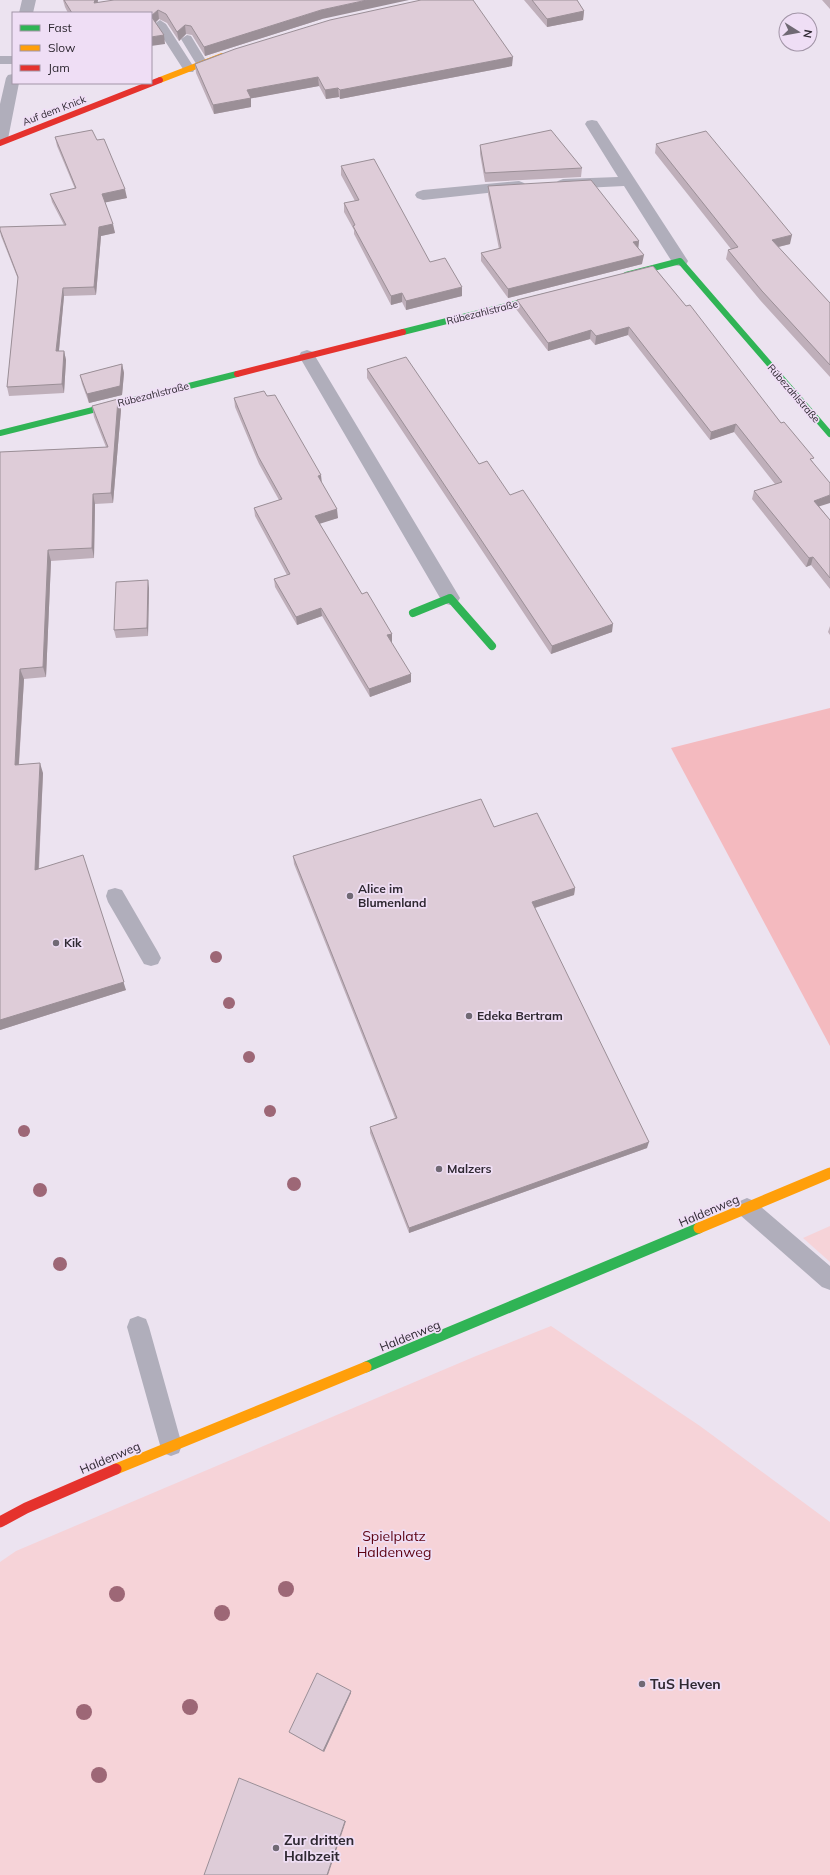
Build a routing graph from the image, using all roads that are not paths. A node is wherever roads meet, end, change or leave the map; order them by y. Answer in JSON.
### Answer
{"nodes":[{"id":1,"x":29,"y":0,"type":"edge"},
{"id":2,"x":26,"y":12,"type":"edge"},
{"id":3,"x":160,"y":24,"type":"dead end"},
{"id":4,"x":187,"y":39,"type":"dead end"},
{"id":5,"x":230,"y":53,"type":"edge"},
{"id":6,"x":0,"y":60,"type":"edge"},
{"id":7,"x":12,"y":60,"type":"edge"},
{"id":8,"x":202,"y":64,"type":"junction"},
{"id":9,"x":189,"y":69,"type":"junction"},
{"id":10,"x":12,"y":83,"type":"edge"},
{"id":11,"x":152,"y":83,"type":"edge"},
{"id":12,"x":151,"y":84,"type":"edge"},
{"id":13,"x":592,"y":124,"type":"dead end"},
{"id":14,"x":0,"y":138,"type":"edge"},
{"id":15,"x":0,"y":143,"type":"edge"},
{"id":16,"x":630,"y":181,"type":"junction"},
{"id":17,"x":423,"y":195,"type":"dead end"},
{"id":18,"x":680,"y":262,"type":"junction"},
{"id":19,"x":613,"y":278,"type":"edge"},
{"id":20,"x":554,"y":294,"type":"edge"},
{"id":21,"x":307,"y":356,"type":"junction"},
{"id":22,"x":0,"y":433,"type":"edge"},
{"id":23,"x":830,"y":434,"type":"edge"},
{"id":24,"x":450,"y":598,"type":"junction"},
{"id":25,"x":413,"y":613,"type":"dead end"},
{"id":26,"x":492,"y":646,"type":"dead end"},
{"id":27,"x":115,"y":896,"type":"dead end"},
{"id":28,"x":151,"y":958,"type":"dead end"},
{"id":29,"x":830,"y":1173,"type":"edge"},
{"id":30,"x":747,"y":1208,"type":"junction"},
{"id":31,"x":830,"y":1280,"type":"edge"},
{"id":32,"x":138,"y":1327,"type":"dead end"},
{"id":33,"x":171,"y":1445,"type":"junction"},
{"id":34,"x":0,"y":1522,"type":"edge"}],
"edges":[{"from":1,"to":2,"type":"street"},
{"from":3,"to":9,"type":"lane"},
{"from":4,"to":8,"type":"lane"},
{"from":5,"to":8,"type":"street","name":"Auf dem Knick"},
{"from":6,"to":7,"type":"lane"},
{"from":8,"to":9,"type":"street","name":"Auf dem Knick"},
{"from":9,"to":11,"type":"street","name":"Auf dem Knick"},
{"from":10,"to":14,"type":"street"},
{"from":12,"to":15,"type":"street","name":"Auf dem Knick"},
{"from":13,"to":16,"type":"street","name":"Rübezahlstraße"},
{"from":16,"to":17,"type":"street"},
{"from":16,"to":18,"type":"street","name":"Rübezahlstraße"},
{"from":18,"to":19,"type":"street"},
{"from":18,"to":23,"type":"street","name":"Rübezahlstraße"},
{"from":20,"to":21,"type":"street","name":"Rübezahlstraße"},
{"from":21,"to":22,"type":"street","name":"Rübezahlstraße"},
{"from":21,"to":24,"type":"street"},
{"from":24,"to":25,"type":"street"},
{"from":24,"to":26,"type":"street"},
{"from":27,"to":28,"type":"lane"},
{"from":29,"to":30,"type":"street","name":"Haldenweg"},
{"from":30,"to":31,"type":"lane"},
{"from":30,"to":33,"type":"street","name":"Haldenweg"},
{"from":32,"to":33,"type":"lane"},
{"from":33,"to":34,"type":"street","name":"Haldenweg"}]}
